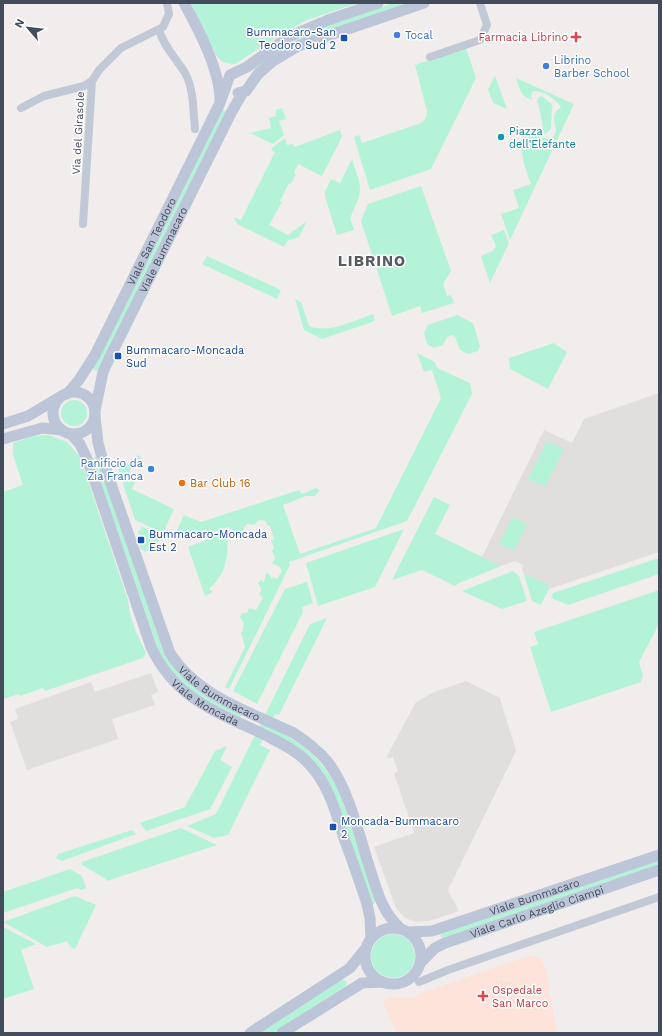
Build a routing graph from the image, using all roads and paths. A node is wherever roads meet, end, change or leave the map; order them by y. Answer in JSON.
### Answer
{"nodes":[{"id":1,"x":167,"y":3,"type":"edge"},
{"id":2,"x":184,"y":3,"type":"edge"},
{"id":3,"x":376,"y":3,"type":"edge"},
{"id":4,"x":424,"y":3,"type":"edge"},
{"id":5,"x":480,"y":3,"type":"edge"},
{"id":6,"x":159,"y":30,"type":"junction"},
{"id":7,"x":209,"y":56,"type":"junction"},
{"id":8,"x":430,"y":57,"type":"dead end"},
{"id":9,"x":214,"y":70,"type":"junction"},
{"id":10,"x":236,"y":72,"type":"junction"},
{"id":11,"x":92,"y":81,"type":"junction"},
{"id":12,"x":227,"y":83,"type":"junction"},
{"id":13,"x":246,"y":89,"type":"junction"},
{"id":14,"x":220,"y":103,"type":"junction"},
{"id":15,"x":21,"y":108,"type":"dead end"},
{"id":16,"x":195,"y":129,"type":"dead end"},
{"id":17,"x":83,"y":224,"type":"dead end"},
{"id":18,"x":88,"y":368,"type":"junction"},
{"id":19,"x":103,"y":372,"type":"junction"},
{"id":20,"x":64,"y":395,"type":"junction"},
{"id":21,"x":95,"y":414,"type":"junction"},
{"id":22,"x":24,"y":417,"type":"junction"},
{"id":23,"x":3,"y":424,"type":"edge"},
{"id":24,"x":27,"y":431,"type":"junction"},
{"id":25,"x":66,"y":432,"type":"junction"},
{"id":26,"x":3,"y":439,"type":"edge"},
{"id":27,"x":101,"y":454,"type":"junction"},
{"id":28,"x":88,"y":460,"type":"junction"},
{"id":29,"x":659,"y":855,"type":"edge"},
{"id":30,"x":659,"y":870,"type":"edge"},
{"id":31,"x":659,"y":897,"type":"edge"},
{"id":32,"x":405,"y":930,"type":"junction"},
{"id":33,"x":369,"y":943,"type":"junction"},
{"id":34,"x":421,"y":962,"type":"junction"},
{"id":35,"x":383,"y":982,"type":"junction"},
{"id":36,"x":419,"y":982,"type":"dead end"},
{"id":37,"x":250,"y":1033,"type":"edge"},
{"id":38,"x":282,"y":1033,"type":"edge"}],
"edges":[{"from":1,"to":6,"type":"street"},
{"from":2,"to":7,"type":"main road"},
{"from":3,"to":10,"type":"main road"},
{"from":4,"to":13,"type":"main road","name":"Viale Bummacaro"},
{"from":5,"to":8,"type":"street"},
{"from":6,"to":11,"type":"street","name":"Via del Girasole"},
{"from":6,"to":16,"type":"street"},
{"from":7,"to":9,"type":"main road"},
{"from":7,"to":10,"type":"main road"},
{"from":9,"to":12,"type":"main road"},
{"from":9,"to":14,"type":"main road"},
{"from":10,"to":12,"type":"main road"},
{"from":10,"to":13,"type":"main road"},
{"from":11,"to":15,"type":"street"},
{"from":11,"to":17,"type":"street","name":"Via del Girasole"},
{"from":12,"to":13,"type":"main road"},
{"from":12,"to":14,"type":"main road","name":"Viale San Teodoro"},
{"from":13,"to":19,"type":"main road","name":"Viale Bummacaro"},
{"from":14,"to":18,"type":"main road","name":"Viale San Teodoro"},
{"from":18,"to":19,"type":"main road"},
{"from":18,"to":20,"type":"main road","name":"Viale San Teodoro"},
{"from":19,"to":21,"type":"main road","name":"Viale Bummacaro"},
{"from":20,"to":21,"type":"main road"},
{"from":20,"to":22,"type":"main road","name":"Viale San Teodoro"},
{"from":20,"to":25,"type":"main road"},
{"from":21,"to":25,"type":"main road"},
{"from":21,"to":27,"type":"main road","name":"Viale Bummacaro"},
{"from":22,"to":23,"type":"main road","name":"Viale San Teodoro"},
{"from":22,"to":24,"type":"main road"},
{"from":24,"to":25,"type":"main road"},
{"from":24,"to":26,"type":"main road"},
{"from":25,"to":28,"type":"main road","name":"Viale Moncada"},
{"from":27,"to":28,"type":"main road"},
{"from":27,"to":32,"type":"main road","name":"Viale Bummacaro"},
{"from":28,"to":33,"type":"main road","name":"Viale Moncada"},
{"from":29,"to":32,"type":"main road","name":"Viale Bummacaro"},
{"from":30,"to":34,"type":"main road","name":"Viale Carlo Azeglio Ciampi"},
{"from":31,"to":36,"type":"street"},
{"from":32,"to":33,"type":"main road"},
{"from":32,"to":34,"type":"main road"},
{"from":33,"to":35,"type":"main road"},
{"from":33,"to":37,"type":"main road"},
{"from":34,"to":35,"type":"main road"},
{"from":35,"to":38,"type":"main road"}]}
